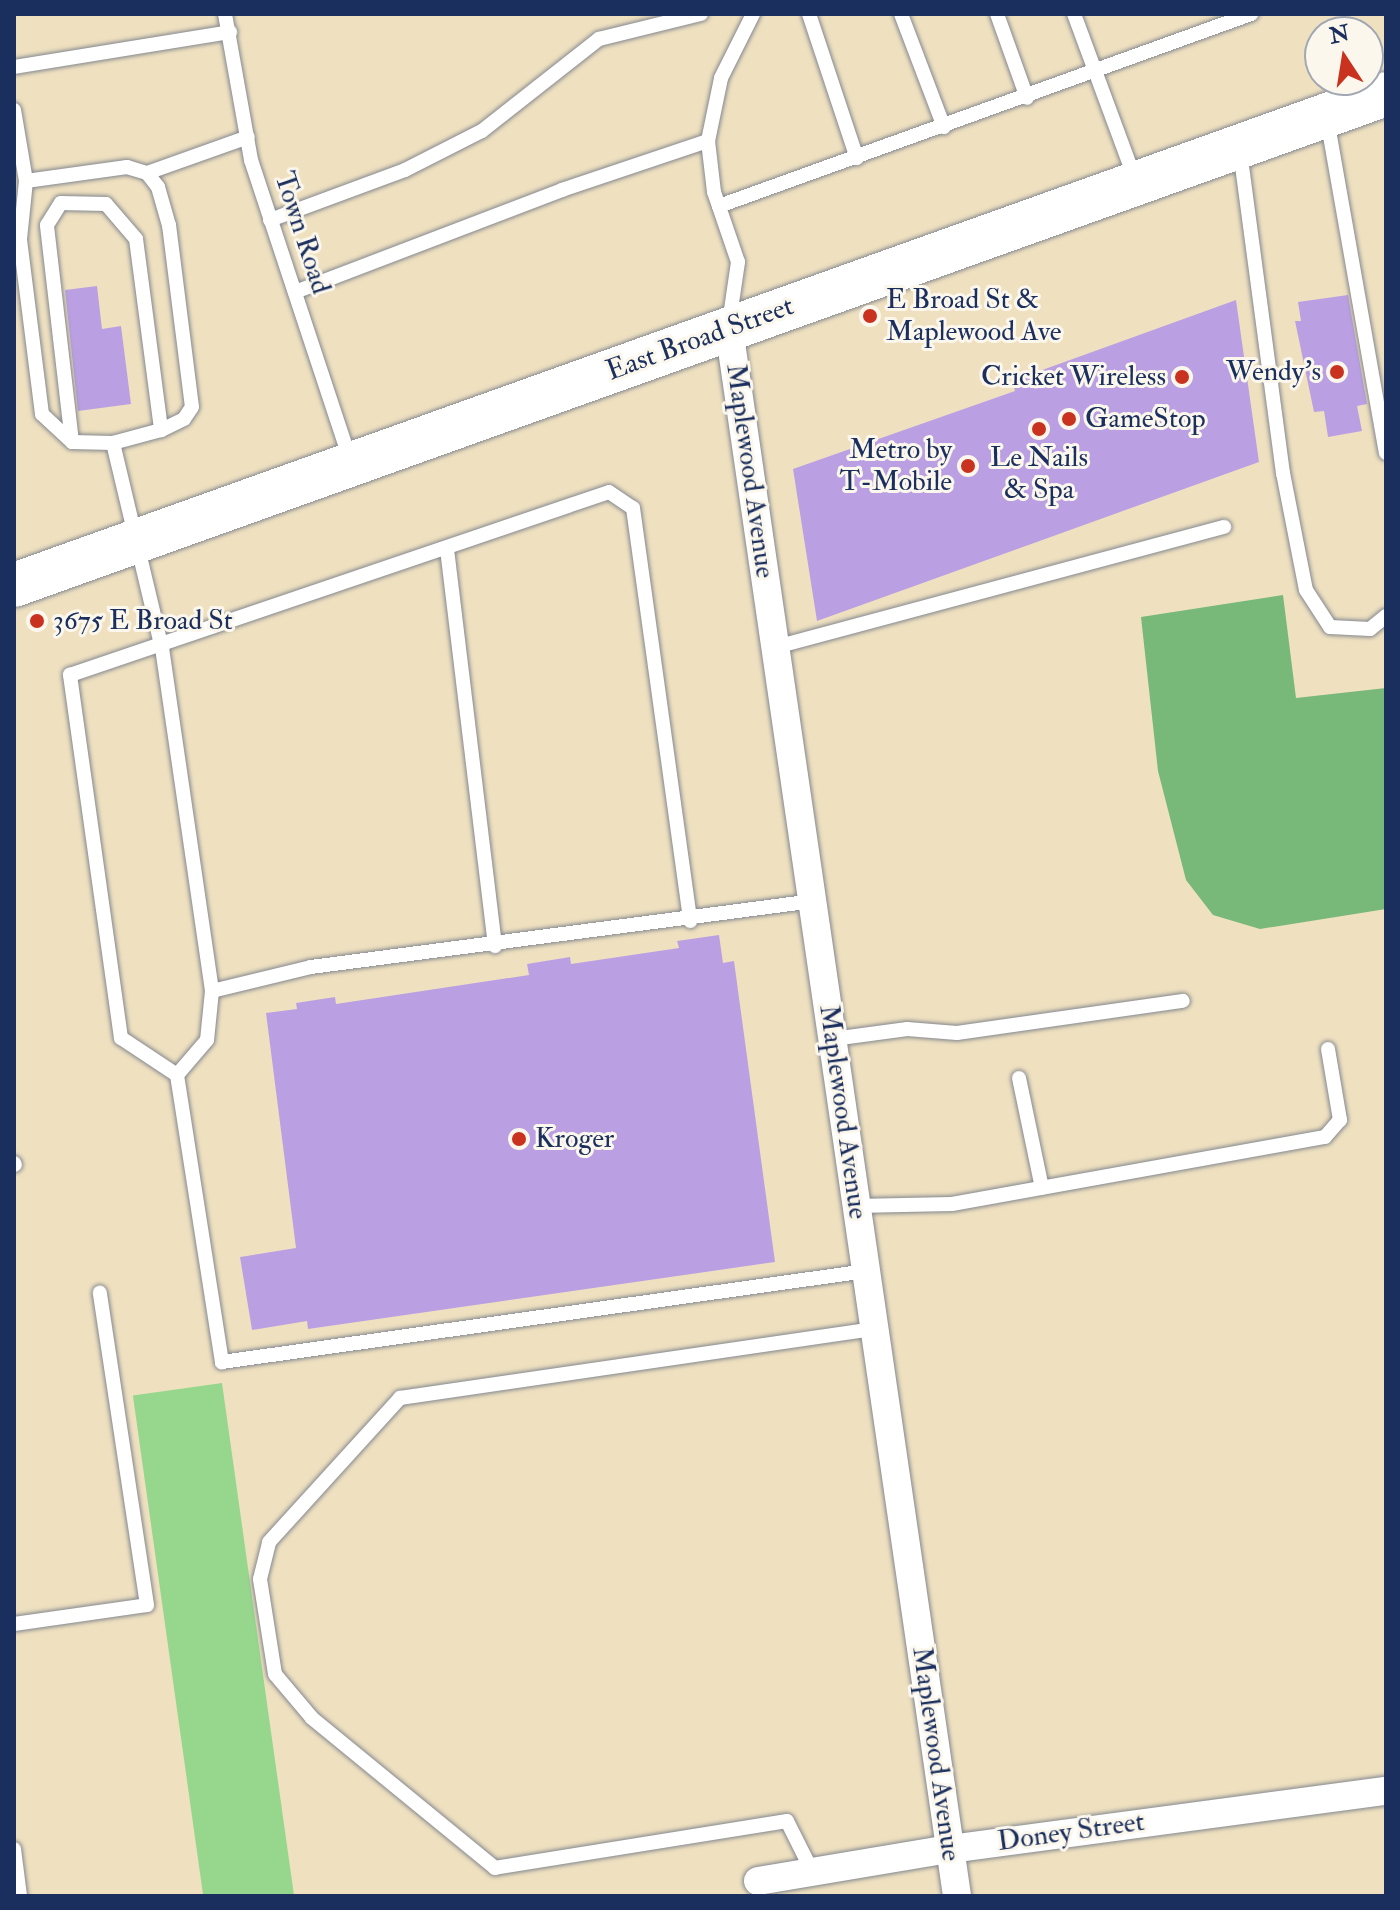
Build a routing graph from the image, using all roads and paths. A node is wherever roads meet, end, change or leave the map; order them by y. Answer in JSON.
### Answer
{"nodes":[{"id":1,"x":225,"y":14,"type":"edge"},
{"id":2,"x":701,"y":14,"type":"edge"},
{"id":3,"x":753,"y":14,"type":"edge"},
{"id":4,"x":809,"y":14,"type":"edge"},
{"id":5,"x":901,"y":14,"type":"edge"},
{"id":6,"x":997,"y":14,"type":"edge"},
{"id":7,"x":1074,"y":14,"type":"edge"},
{"id":8,"x":1251,"y":14,"type":"edge"},
{"id":9,"x":230,"y":32,"type":"junction"},
{"id":10,"x":14,"y":67,"type":"edge"},
{"id":11,"x":1096,"y":74,"type":"junction"},
{"id":12,"x":1386,"y":94,"type":"edge"},
{"id":13,"x":1027,"y":98,"type":"junction"},
{"id":14,"x":14,"y":110,"type":"edge"},
{"id":15,"x":1327,"y":115,"type":"junction"},
{"id":16,"x":944,"y":127,"type":"junction"},
{"id":17,"x":248,"y":137,"type":"junction"},
{"id":18,"x":708,"y":141,"type":"junction"},
{"id":19,"x":1239,"y":147,"type":"junction"},
{"id":20,"x":857,"y":158,"type":"junction"},
{"id":21,"x":147,"y":173,"type":"junction"},
{"id":22,"x":26,"y":181,"type":"junction"},
{"id":23,"x":1137,"y":183,"type":"junction"},
{"id":24,"x":719,"y":206,"type":"junction"},
{"id":25,"x":270,"y":220,"type":"junction"},
{"id":26,"x":295,"y":292,"type":"junction"},
{"id":27,"x":729,"y":329,"type":"junction"},
{"id":28,"x":161,"y":430,"type":"junction"},
{"id":29,"x":72,"y":442,"type":"junction"},
{"id":30,"x":113,"y":443,"type":"junction"},
{"id":31,"x":1386,"y":453,"type":"edge"},
{"id":32,"x":351,"y":464,"type":"junction"},
{"id":33,"x":1224,"y":527,"type":"dead end"},
{"id":34,"x":135,"y":542,"type":"junction"},
{"id":35,"x":447,"y":549,"type":"junction"},
{"id":36,"x":14,"y":585,"type":"edge"},
{"id":37,"x":1386,"y":616,"type":"edge"},
{"id":38,"x":776,"y":647,"type":"junction"},
{"id":39,"x":162,"y":648,"type":"junction"},
{"id":40,"x":814,"y":901,"type":"junction"},
{"id":41,"x":690,"y":921,"type":"junction"},
{"id":42,"x":495,"y":946,"type":"junction"},
{"id":43,"x":212,"y":991,"type":"junction"},
{"id":44,"x":1183,"y":1001,"type":"dead end"},
{"id":45,"x":833,"y":1039,"type":"junction"},
{"id":46,"x":1328,"y":1049,"type":"dead end"},
{"id":47,"x":177,"y":1075,"type":"junction"},
{"id":48,"x":1019,"y":1078,"type":"dead end"},
{"id":49,"x":1042,"y":1188,"type":"junction"},
{"id":50,"x":855,"y":1206,"type":"junction"},
{"id":51,"x":866,"y":1271,"type":"junction"},
{"id":52,"x":100,"y":1293,"type":"dead end"},
{"id":53,"x":874,"y":1329,"type":"junction"},
{"id":54,"x":14,"y":1624,"type":"edge"},
{"id":55,"x":1386,"y":1791,"type":"edge"},
{"id":56,"x":14,"y":1849,"type":"edge"},
{"id":57,"x":950,"y":1849,"type":"junction"},
{"id":58,"x":813,"y":1873,"type":"junction"},
{"id":59,"x":758,"y":1881,"type":"dead end"},
{"id":60,"x":20,"y":1896,"type":"edge"},
{"id":61,"x":957,"y":1896,"type":"edge"}],
"edges":[{"from":1,"to":9,"type":"lane","name":"Town Road"},
{"from":2,"to":25,"type":"lane"},
{"from":3,"to":18,"type":"lane"},
{"from":4,"to":20,"type":"lane"},
{"from":5,"to":16,"type":"lane"},
{"from":6,"to":13,"type":"lane"},
{"from":7,"to":11,"type":"lane"},
{"from":8,"to":11,"type":"lane"},
{"from":9,"to":10,"type":"lane"},
{"from":9,"to":17,"type":"lane","name":"Town Road"},
{"from":11,"to":13,"type":"lane"},
{"from":11,"to":23,"type":"lane"},
{"from":12,"to":15,"type":"main road","name":"East Broad Street"},
{"from":13,"to":16,"type":"lane"},
{"from":14,"to":22,"type":"lane"},
{"from":15,"to":19,"type":"main road","name":"East Broad Street"},
{"from":15,"to":31,"type":"lane"},
{"from":16,"to":20,"type":"lane"},
{"from":17,"to":21,"type":"lane"},
{"from":17,"to":25,"type":"lane","name":"Town Road"},
{"from":18,"to":24,"type":"lane"},
{"from":18,"to":26,"type":"lane"},
{"from":19,"to":23,"type":"main road","name":"East Broad Street"},
{"from":19,"to":37,"type":"lane"},
{"from":20,"to":24,"type":"lane"},
{"from":21,"to":22,"type":"lane"},
{"from":21,"to":28,"type":"lane"},
{"from":22,"to":29,"type":"lane"},
{"from":23,"to":27,"type":"main road","name":"East Broad Street"},
{"from":24,"to":27,"type":"lane"},
{"from":25,"to":26,"type":"lane","name":"Town Road"},
{"from":26,"to":32,"type":"lane","name":"Town Road"},
{"from":27,"to":32,"type":"main road","name":"East Broad Street"},
{"from":27,"to":38,"type":"street","name":"Maplewood Avenue"},
{"from":28,"to":29,"type":"lane"},
{"from":28,"to":30,"type":"lane"},
{"from":29,"to":30,"type":"lane"},
{"from":30,"to":34,"type":"lane"},
{"from":32,"to":34,"type":"main road","name":"East Broad Street"},
{"from":33,"to":38,"type":"lane"},
{"from":34,"to":36,"type":"main road","name":"East Broad Street"},
{"from":34,"to":39,"type":"lane"},
{"from":35,"to":39,"type":"lane"},
{"from":35,"to":41,"type":"lane"},
{"from":35,"to":42,"type":"lane"},
{"from":38,"to":40,"type":"street","name":"Maplewood Avenue"},
{"from":39,"to":43,"type":"lane"},
{"from":39,"to":47,"type":"lane"},
{"from":40,"to":41,"type":"lane"},
{"from":40,"to":45,"type":"street","name":"Maplewood Avenue"},
{"from":41,"to":42,"type":"lane"},
{"from":42,"to":43,"type":"lane"},
{"from":43,"to":47,"type":"lane"},
{"from":44,"to":45,"type":"lane"},
{"from":45,"to":50,"type":"street","name":"Maplewood Avenue"},
{"from":46,"to":49,"type":"lane"},
{"from":47,"to":51,"type":"lane"},
{"from":48,"to":49,"type":"lane"},
{"from":49,"to":50,"type":"lane"},
{"from":50,"to":51,"type":"street","name":"Maplewood Avenue"},
{"from":51,"to":53,"type":"street","name":"Maplewood Avenue"},
{"from":52,"to":54,"type":"lane"},
{"from":53,"to":57,"type":"street","name":"Maplewood Avenue"},
{"from":53,"to":58,"type":"lane"},
{"from":55,"to":57,"type":"street","name":"Doney Street"},
{"from":56,"to":60,"type":"lane"},
{"from":57,"to":58,"type":"street","name":"Doney Street"},
{"from":57,"to":61,"type":"street","name":"Maplewood Avenue"},
{"from":58,"to":59,"type":"street","name":"Doney Street"}]}
